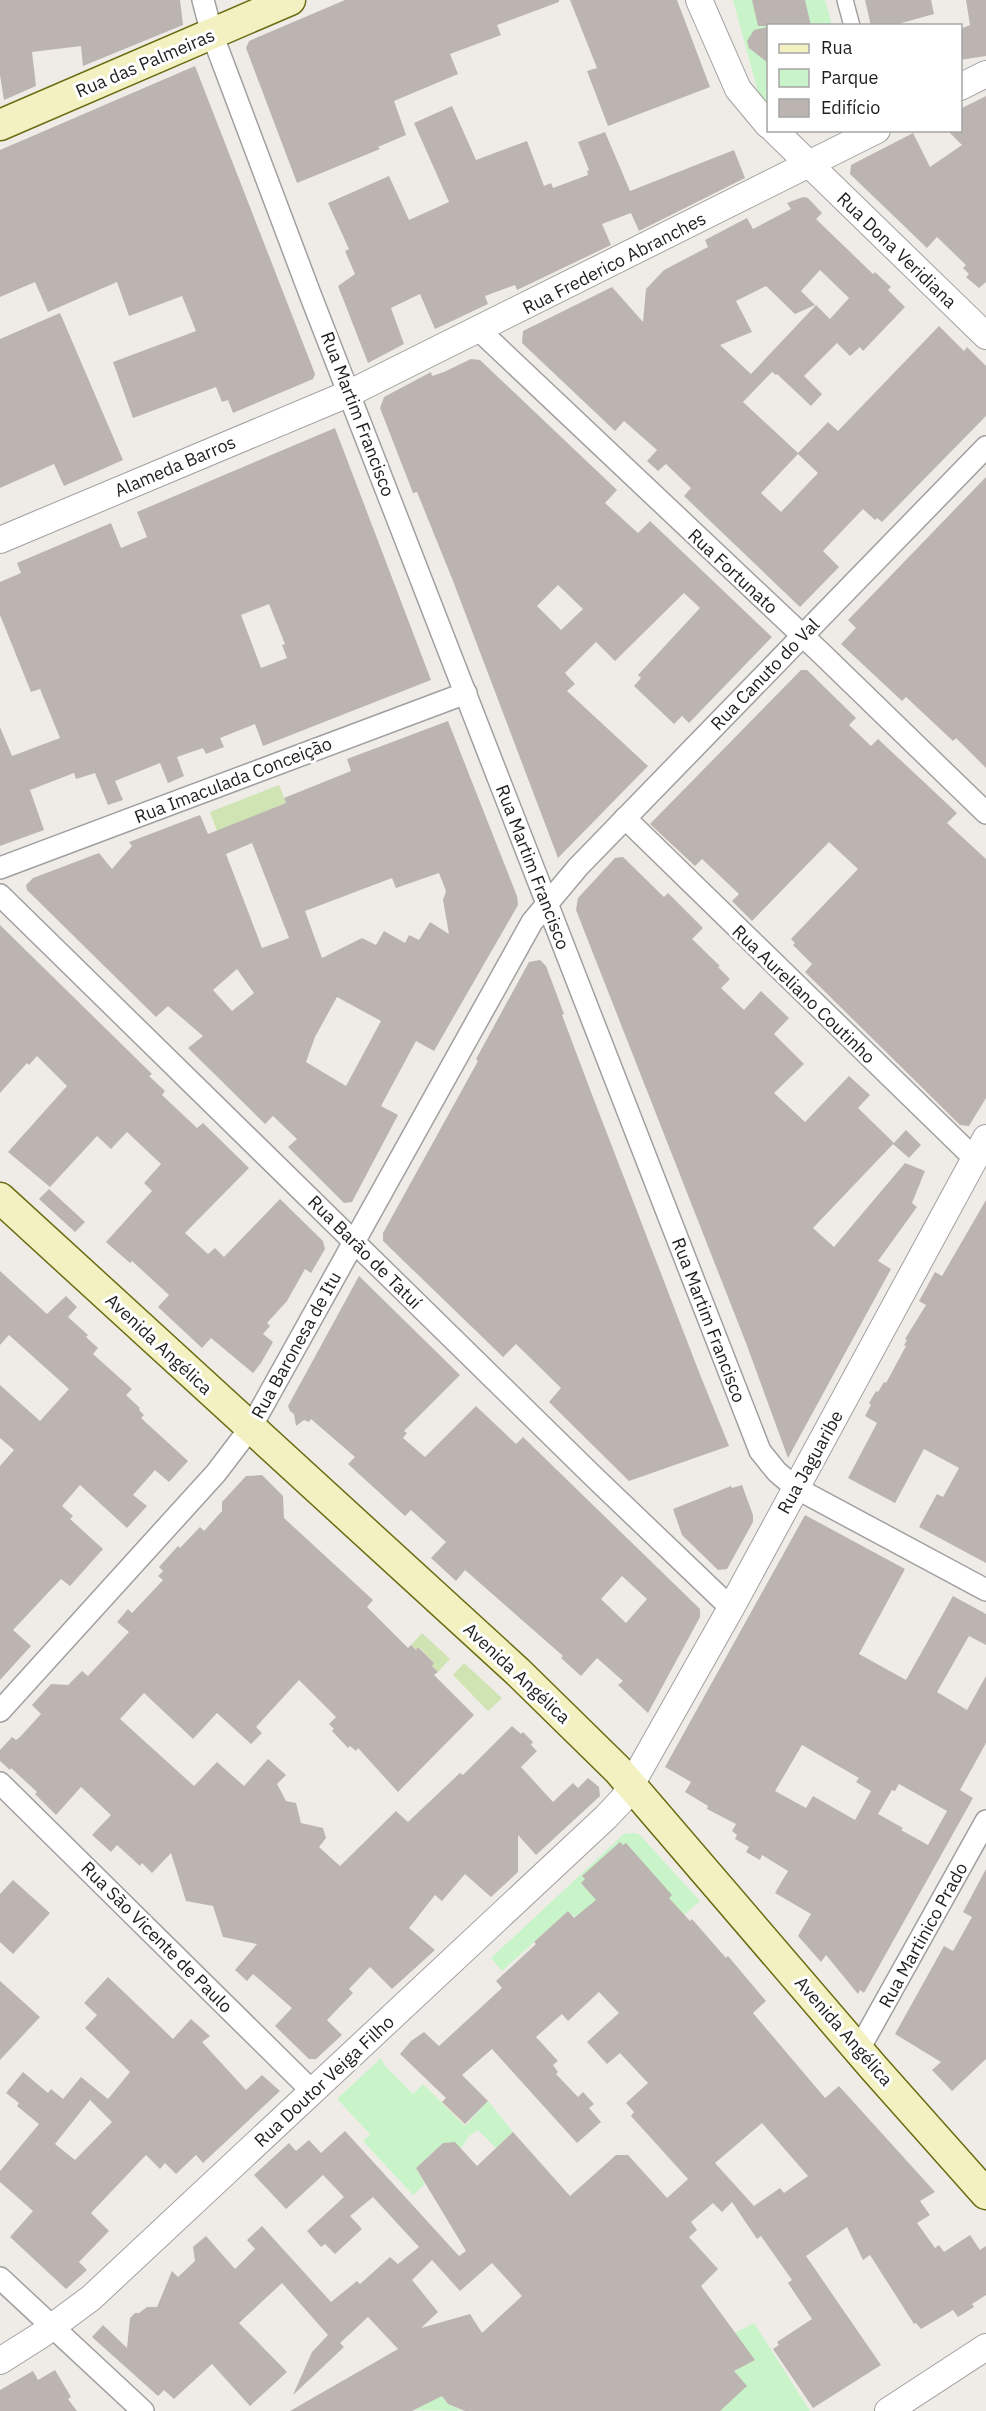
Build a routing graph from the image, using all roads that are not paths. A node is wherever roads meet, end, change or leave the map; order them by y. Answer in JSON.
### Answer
{"nodes":[{"id":1,"x":203,"y":0,"type":"edge"},
{"id":2,"x":290,"y":0,"type":"edge"},
{"id":3,"x":699,"y":0,"type":"edge"},
{"id":4,"x":845,"y":0,"type":"edge"},
{"id":5,"x":851,"y":24,"type":"edge"},
{"id":6,"x":212,"y":34,"type":"junction"},
{"id":7,"x":986,"y":74,"type":"edge"},
{"id":8,"x":962,"y":86,"type":"edge"},
{"id":9,"x":767,"y":124,"type":"edge"},
{"id":10,"x":0,"y":125,"type":"edge"},
{"id":11,"x":776,"y":132,"type":"edge"},
{"id":12,"x":873,"y":132,"type":"edge"},
{"id":13,"x":808,"y":165,"type":"junction"},
{"id":14,"x":479,"y":330,"type":"junction"},
{"id":15,"x":986,"y":336,"type":"edge"},
{"id":16,"x":350,"y":393,"type":"junction"},
{"id":17,"x":986,"y":447,"type":"edge"},
{"id":18,"x":0,"y":540,"type":"edge"},
{"id":19,"x":802,"y":635,"type":"junction"},
{"id":20,"x":466,"y":693,"type":"junction"},
{"id":21,"x":986,"y":813,"type":"edge"},
{"id":22,"x":626,"y":818,"type":"junction"},
{"id":23,"x":0,"y":868,"type":"edge"},
{"id":24,"x":0,"y":895,"type":"edge"},
{"id":25,"x":547,"y":903,"type":"junction"},
{"id":26,"x":982,"y":1154,"type":"edge"},
{"id":27,"x":0,"y":1198,"type":"edge"},
{"id":28,"x":354,"y":1240,"type":"junction"},
{"id":29,"x":251,"y":1427,"type":"junction"},
{"id":30,"x":796,"y":1488,"type":"junction"},
{"id":31,"x":986,"y":1590,"type":"edge"},
{"id":32,"x":731,"y":1608,"type":"junction"},
{"id":33,"x":0,"y":1711,"type":"edge"},
{"id":34,"x":0,"y":1783,"type":"edge"},
{"id":35,"x":632,"y":1785,"type":"junction"},
{"id":36,"x":986,"y":1821,"type":"edge"},
{"id":37,"x":859,"y":2049,"type":"junction"},
{"id":38,"x":313,"y":2092,"type":"junction"},
{"id":39,"x":986,"y":2194,"type":"edge"},
{"id":40,"x":0,"y":2278,"type":"edge"},
{"id":41,"x":51,"y":2327,"type":"junction"},
{"id":42,"x":986,"y":2347,"type":"edge"},
{"id":43,"x":0,"y":2361,"type":"edge"},
{"id":44,"x":143,"y":2411,"type":"edge"},
{"id":45,"x":888,"y":2411,"type":"edge"}],
"edges":[{"from":1,"to":6,"type":"street","name":"Rua Martim Francisco"},
{"from":2,"to":6,"type":"main road","name":"Rua das Palmeiras"},
{"from":3,"to":9,"type":"street"},
{"from":4,"to":5,"type":"street"},
{"from":6,"to":10,"type":"main road","name":"Rua das Palmeiras"},
{"from":6,"to":16,"type":"street","name":"Rua Martim Francisco"},
{"from":7,"to":8,"type":"street"},
{"from":11,"to":13,"type":"street","name":"Rua Dona Veridiana"},
{"from":12,"to":13,"type":"street","name":"Rua Frederico Abranches"},
{"from":13,"to":14,"type":"street","name":"Rua Frederico Abranches"},
{"from":13,"to":15,"type":"street","name":"Rua Dona Veridiana"},
{"from":14,"to":16,"type":"street","name":"Rua Frederico Abranches"},
{"from":14,"to":19,"type":"street","name":"Rua Fortunato"},
{"from":16,"to":18,"type":"street","name":"Alameda Barros"},
{"from":16,"to":20,"type":"street","name":"Rua Martim Francisco"},
{"from":17,"to":19,"type":"street","name":"Rua Canuto do Val"},
{"from":19,"to":21,"type":"street","name":"Rua Fortunato"},
{"from":19,"to":22,"type":"street","name":"Rua Canuto do Val"},
{"from":20,"to":23,"type":"street","name":"Rua Imaculada Conceição"},
{"from":20,"to":25,"type":"street","name":"Rua Martim Francisco"},
{"from":22,"to":25,"type":"street","name":"Rua Canuto do Val"},
{"from":22,"to":26,"type":"street","name":"Rua Aureliano Coutinho"},
{"from":24,"to":28,"type":"street","name":"Rua Barão de Tatuí"},
{"from":25,"to":28,"type":"street","name":"Rua Baronesa de Itu"},
{"from":25,"to":30,"type":"street","name":"Rua Martim Francisco"},
{"from":26,"to":30,"type":"street","name":"Rua Jaguaribe"},
{"from":27,"to":29,"type":"main road","name":"Avenida Angélica"},
{"from":28,"to":29,"type":"street","name":"Rua Baronesa de Itu"},
{"from":28,"to":32,"type":"street","name":"Rua Barão de Tatuí"},
{"from":29,"to":33,"type":"street","name":"Rua Baronesa de Itu"},
{"from":29,"to":35,"type":"main road","name":"Avenida Angélica"},
{"from":30,"to":31,"type":"street","name":"Rua Martim Francisco"},
{"from":30,"to":32,"type":"street","name":"Rua Jaguaribe"},
{"from":32,"to":35,"type":"street","name":"Rua Jaguaribe"},
{"from":34,"to":38,"type":"street","name":"Rua São Vicente de Paulo"},
{"from":35,"to":37,"type":"main road","name":"Avenida Angélica"},
{"from":35,"to":38,"type":"street","name":"Rua Doutor Veiga Filho"},
{"from":36,"to":37,"type":"street","name":"Rua Martinico Prado"},
{"from":37,"to":39,"type":"main road","name":"Avenida Angélica"},
{"from":38,"to":41,"type":"street","name":"Rua Doutor Veiga Filho"},
{"from":40,"to":41,"type":"street"},
{"from":41,"to":43,"type":"street","name":"Rua Doutor Veiga Filho"},
{"from":41,"to":44,"type":"street"},
{"from":42,"to":45,"type":"street"}]}
